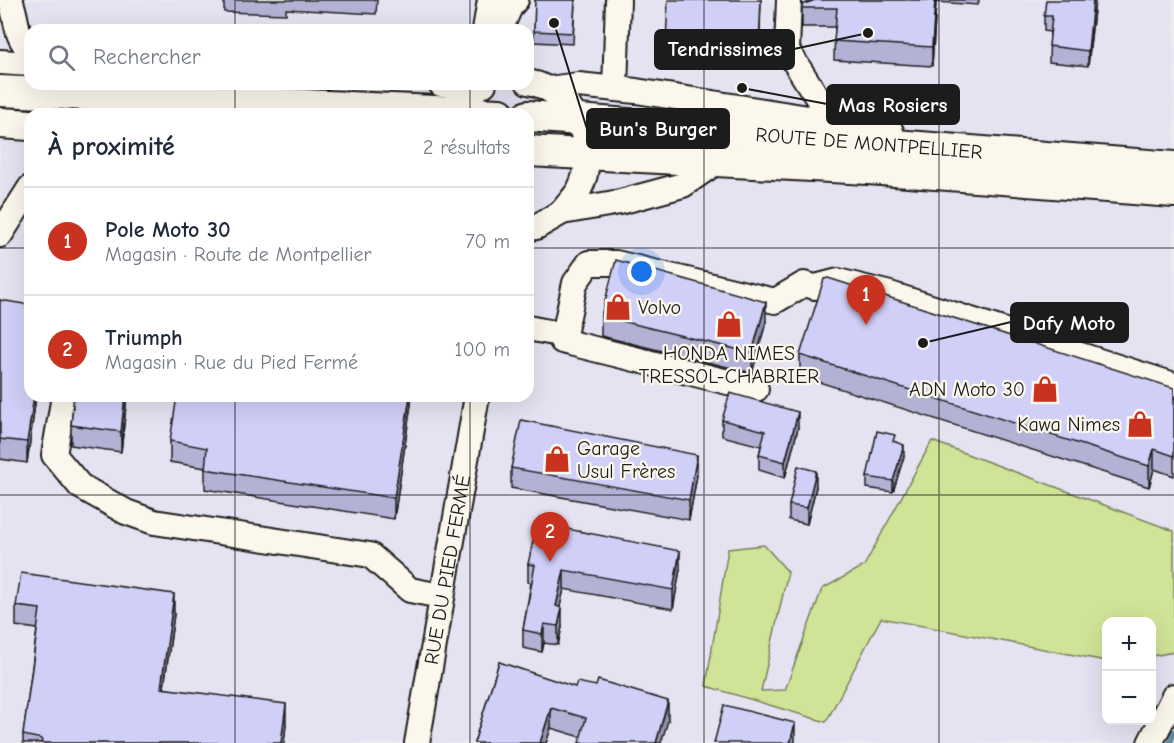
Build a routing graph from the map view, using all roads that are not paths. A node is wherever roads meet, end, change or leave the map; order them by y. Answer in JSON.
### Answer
{"nodes":[{"id":1,"x":10,"y":0,"type":"edge"},
{"id":2,"x":490,"y":0,"type":"edge"},
{"id":3,"x":516,"y":0,"type":"edge"},
{"id":4,"x":618,"y":0,"type":"edge"},
{"id":5,"x":789,"y":0,"type":"edge"},
{"id":6,"x":486,"y":24,"type":"edge"},
{"id":7,"x":503,"y":24,"type":"edge"},
{"id":8,"x":24,"y":43,"type":"edge"},
{"id":9,"x":0,"y":62,"type":"edge"},
{"id":10,"x":24,"y":63,"type":"edge"},
{"id":11,"x":538,"y":85,"type":"edge"},
{"id":12,"x":615,"y":89,"type":"junction"},
{"id":13,"x":472,"y":90,"type":"edge"},
{"id":14,"x":0,"y":91,"type":"edge"},
{"id":15,"x":446,"y":103,"type":"edge"},
{"id":16,"x":471,"y":108,"type":"edge"},
{"id":17,"x":534,"y":116,"type":"edge"},
{"id":18,"x":577,"y":120,"type":"junction"},
{"id":19,"x":833,"y":122,"type":"junction"},
{"id":20,"x":0,"y":123,"type":"edge"},
{"id":21,"x":24,"y":125,"type":"edge"},
{"id":22,"x":534,"y":151,"type":"edge"},
{"id":23,"x":1000,"y":152,"type":"junction"},
{"id":24,"x":587,"y":155,"type":"junction"},
{"id":25,"x":720,"y":165,"type":"junction"},
{"id":26,"x":1174,"y":167,"type":"edge"},
{"id":27,"x":1174,"y":192,"type":"edge"},
{"id":28,"x":24,"y":197,"type":"edge"},
{"id":29,"x":566,"y":207,"type":"junction"},
{"id":30,"x":534,"y":227,"type":"edge"},
{"id":31,"x":0,"y":234,"type":"edge"},
{"id":32,"x":534,"y":329,"type":"edge"},
{"id":33,"x":564,"y":335,"type":"junction"},
{"id":34,"x":1174,"y":385,"type":"edge"},
{"id":35,"x":756,"y":389,"type":"dead end"},
{"id":36,"x":63,"y":402,"type":"edge"},
{"id":37,"x":476,"y":402,"type":"edge"},
{"id":38,"x":441,"y":596,"type":"junction"},
{"id":39,"x":1174,"y":696,"type":"edge"},
{"id":40,"x":417,"y":743,"type":"edge"},
{"id":41,"x":1150,"y":743,"type":"edge"}],
"edges":[{"from":1,"to":8,"type":"street"},
{"from":2,"to":6,"type":"street"},
{"from":3,"to":7,"type":"street"},
{"from":4,"to":12,"type":"street"},
{"from":5,"to":19,"type":"street"},
{"from":9,"to":10,"type":"street"},
{"from":11,"to":12,"type":"street"},
{"from":11,"to":18,"type":"street"},
{"from":12,"to":19,"type":"street"},
{"from":13,"to":15,"type":"street"},
{"from":14,"to":15,"type":"main road"},
{"from":15,"to":16,"type":"main road"},
{"from":17,"to":18,"type":"main road","name":"ROUTE DE MONTPELLIER"},
{"from":18,"to":23,"type":"main road","name":"ROUTE DE MONTPELLIER"},
{"from":18,"to":24,"type":"street"},
{"from":19,"to":23,"type":"street"},
{"from":20,"to":21,"type":"main road"},
{"from":22,"to":24,"type":"main road","name":"ROUTE DE MONTPELLIER"},
{"from":23,"to":26,"type":"main road","name":"ROUTE DE MONTPELLIER"},
{"from":24,"to":25,"type":"main road","name":"ROUTE DE MONTPELLIER"},
{"from":24,"to":29,"type":"street"},
{"from":25,"to":27,"type":"main road","name":"ROUTE DE MONTPELLIER"},
{"from":25,"to":29,"type":"street"},
{"from":28,"to":31,"type":"street"},
{"from":29,"to":30,"type":"street"},
{"from":32,"to":33,"type":"street"},
{"from":33,"to":34,"type":"street"},
{"from":33,"to":35,"type":"street"},
{"from":36,"to":38,"type":"street"},
{"from":37,"to":38,"type":"street","name":"RUE DU PIED FERMÉ"},
{"from":38,"to":40,"type":"street","name":"RUE DU PIED FERMÉ"},
{"from":39,"to":41,"type":"street"}]}
